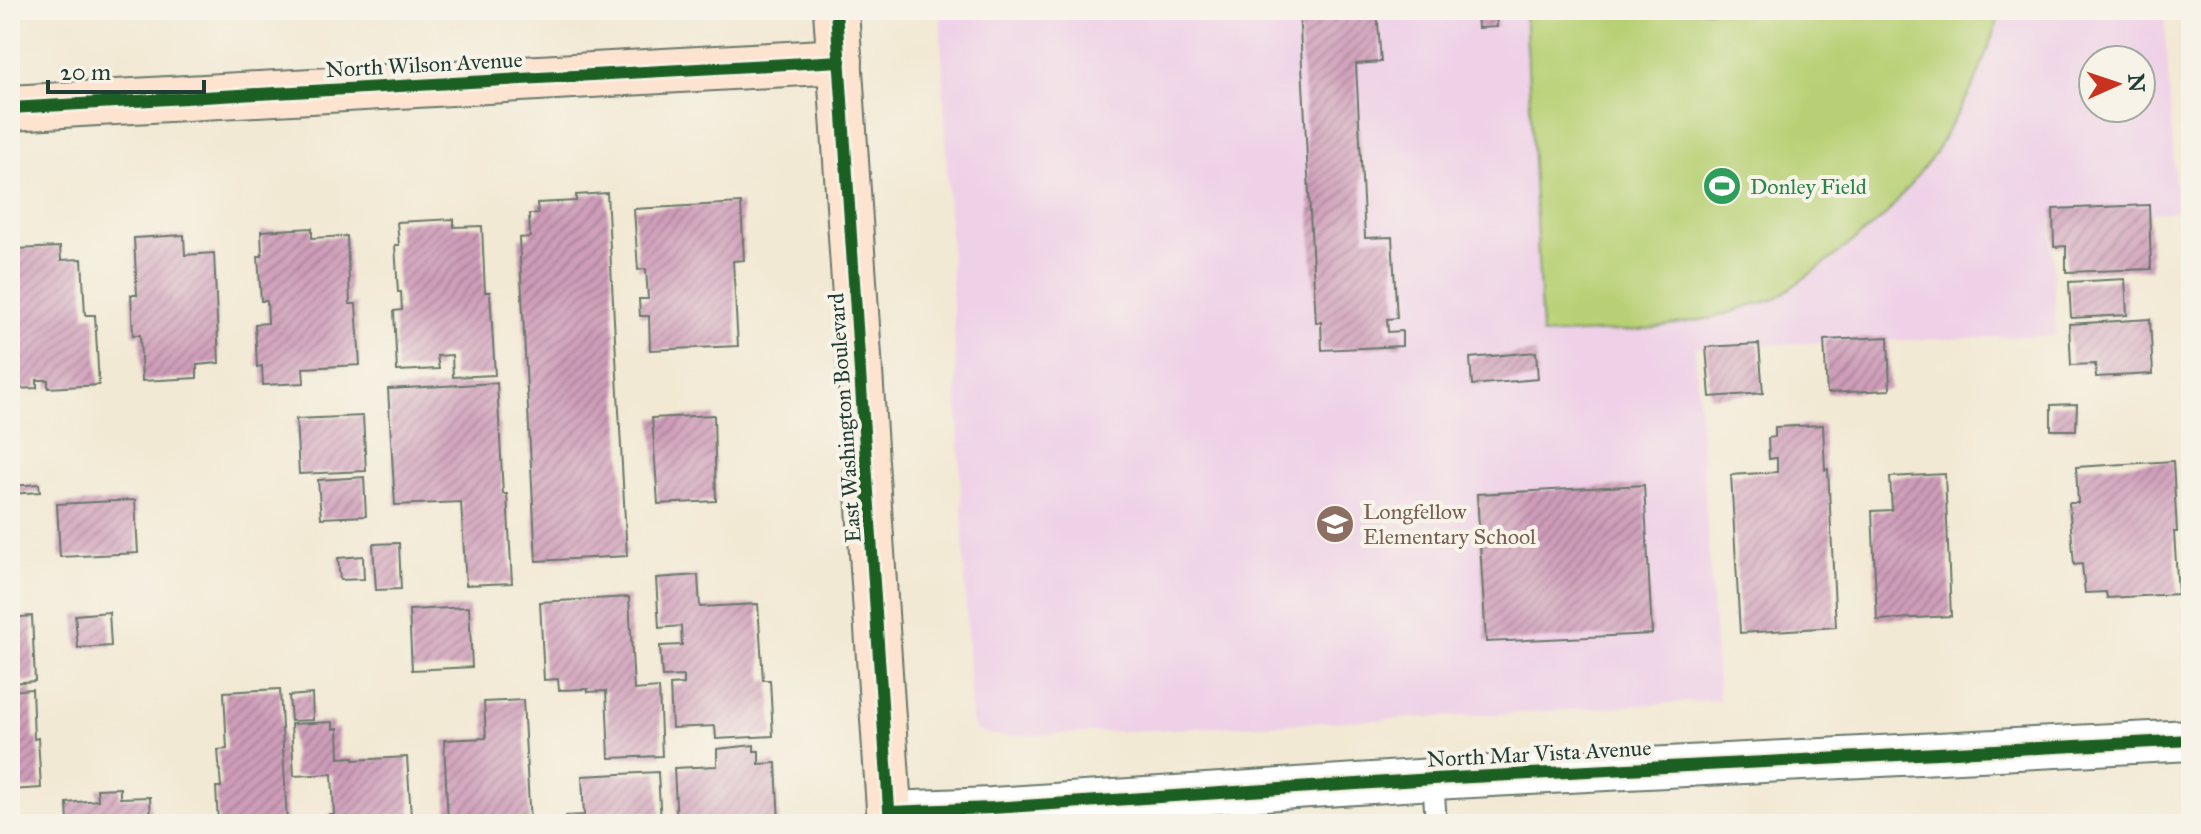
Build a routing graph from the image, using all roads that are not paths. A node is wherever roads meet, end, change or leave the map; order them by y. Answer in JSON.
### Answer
{"nodes":[{"id":1,"x":836,"y":10,"type":"edge"},
{"id":2,"x":840,"y":61,"type":"junction"},
{"id":3,"x":10,"y":108,"type":"edge"},
{"id":4,"x":2191,"y":740,"type":"edge"},
{"id":5,"x":1433,"y":779,"type":"junction"},
{"id":6,"x":890,"y":818,"type":"edge"},
{"id":7,"x":1436,"y":824,"type":"edge"}],
"edges":[{"from":1,"to":2,"type":"street","name":"East Washington Boulevard"},
{"from":2,"to":3,"type":"street","name":"North Wilson Avenue"},
{"from":2,"to":6,"type":"street","name":"East Washington Boulevard"},
{"from":4,"to":5,"type":"street","name":"North Mar Vista Avenue"},
{"from":5,"to":6,"type":"street","name":"North Mar Vista Avenue"},
{"from":5,"to":7,"type":"lane"}]}
